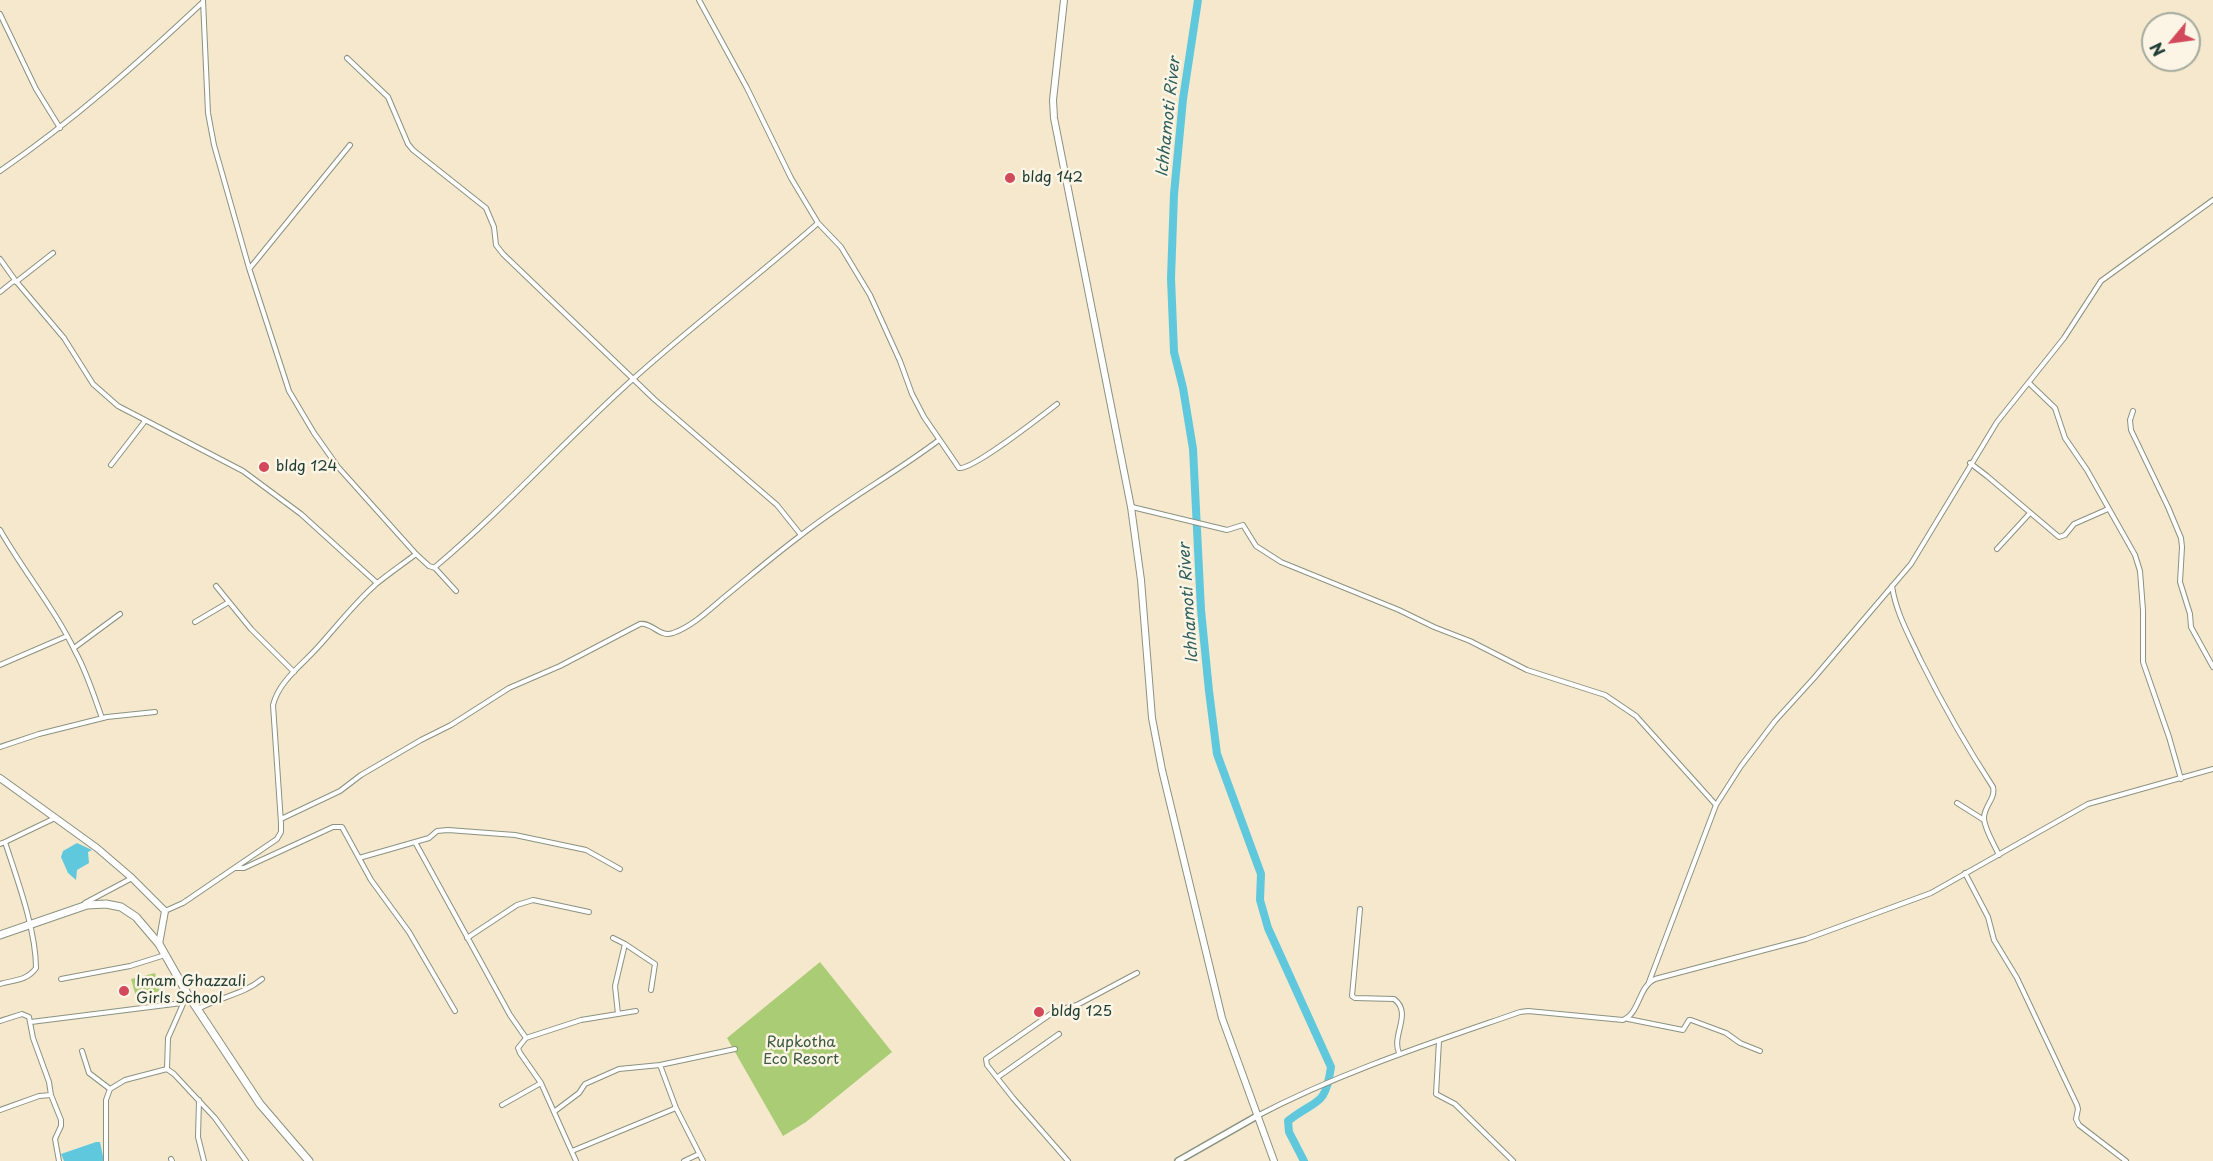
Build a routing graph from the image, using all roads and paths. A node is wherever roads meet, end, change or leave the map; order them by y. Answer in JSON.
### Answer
{"nodes":[{"id":1,"x":699,"y":0,"type":"edge"},
{"id":2,"x":1064,"y":0,"type":"edge"},
{"id":3,"x":203,"y":1,"type":"edge"},
{"id":4,"x":0,"y":14,"type":"edge"},
{"id":5,"x":348,"y":58,"type":"dead end"},
{"id":6,"x":60,"y":128,"type":"junction"},
{"id":7,"x":350,"y":146,"type":"dead end"},
{"id":8,"x":0,"y":171,"type":"edge"},
{"id":9,"x":2213,"y":200,"type":"edge"},
{"id":10,"x":818,"y":223,"type":"junction"},
{"id":11,"x":53,"y":253,"type":"dead end"},
{"id":12,"x":0,"y":259,"type":"edge"},
{"id":13,"x":249,"y":268,"type":"junction"},
{"id":14,"x":16,"y":281,"type":"junction"},
{"id":15,"x":0,"y":292,"type":"edge"},
{"id":16,"x":633,"y":379,"type":"junction"},
{"id":17,"x":2029,"y":383,"type":"junction"},
{"id":18,"x":1058,"y":404,"type":"dead end"},
{"id":19,"x":2133,"y":411,"type":"dead end"},
{"id":20,"x":145,"y":421,"type":"junction"},
{"id":21,"x":939,"y":440,"type":"junction"},
{"id":22,"x":1970,"y":464,"type":"junction"},
{"id":23,"x":111,"y":465,"type":"dead end"},
{"id":24,"x":1131,"y":507,"type":"junction"},
{"id":25,"x":2108,"y":509,"type":"junction"},
{"id":26,"x":2030,"y":513,"type":"junction"},
{"id":27,"x":0,"y":530,"type":"edge"},
{"id":28,"x":801,"y":535,"type":"junction"},
{"id":29,"x":1997,"y":549,"type":"dead end"},
{"id":30,"x":416,"y":554,"type":"junction"},
{"id":31,"x":435,"y":568,"type":"junction"},
{"id":32,"x":377,"y":583,"type":"junction"},
{"id":33,"x":216,"y":586,"type":"dead end"},
{"id":34,"x":1892,"y":586,"type":"junction"},
{"id":35,"x":456,"y":591,"type":"dead end"},
{"id":36,"x":229,"y":602,"type":"junction"},
{"id":37,"x":120,"y":614,"type":"dead end"},
{"id":38,"x":195,"y":622,"type":"dead end"},
{"id":39,"x":67,"y":636,"type":"junction"},
{"id":40,"x":74,"y":648,"type":"junction"},
{"id":41,"x":0,"y":665,"type":"edge"},
{"id":42,"x":2213,"y":667,"type":"edge"},
{"id":43,"x":294,"y":672,"type":"junction"},
{"id":44,"x":155,"y":712,"type":"dead end"},
{"id":45,"x":102,"y":718,"type":"junction"},
{"id":46,"x":0,"y":747,"type":"edge"},
{"id":47,"x":2213,"y":769,"type":"edge"},
{"id":48,"x":0,"y":778,"type":"edge"},
{"id":49,"x":2181,"y":779,"type":"junction"},
{"id":50,"x":1957,"y":802,"type":"dead end"},
{"id":51,"x":1716,"y":804,"type":"junction"},
{"id":52,"x":55,"y":818,"type":"junction"},
{"id":53,"x":281,"y":819,"type":"junction"},
{"id":54,"x":1984,"y":820,"type":"junction"},
{"id":55,"x":5,"y":842,"type":"junction"},
{"id":56,"x":415,"y":842,"type":"junction"},
{"id":57,"x":0,"y":844,"type":"edge"},
{"id":58,"x":1999,"y":855,"type":"junction"},
{"id":59,"x":359,"y":858,"type":"junction"},
{"id":60,"x":235,"y":868,"type":"junction"},
{"id":61,"x":620,"y":869,"type":"dead end"},
{"id":62,"x":1965,"y":873,"type":"junction"},
{"id":63,"x":132,"y":878,"type":"junction"},
{"id":64,"x":78,"y":907,"type":"junction"},
{"id":65,"x":1360,"y":909,"type":"dead end"},
{"id":66,"x":165,"y":911,"type":"junction"},
{"id":67,"x":589,"y":912,"type":"dead end"},
{"id":68,"x":30,"y":924,"type":"junction"},
{"id":69,"x":0,"y":935,"type":"edge"},
{"id":70,"x":467,"y":938,"type":"junction"},
{"id":71,"x":613,"y":938,"type":"dead end"},
{"id":72,"x":159,"y":944,"type":"junction"},
{"id":73,"x":625,"y":944,"type":"junction"},
{"id":74,"x":165,"y":955,"type":"junction"},
{"id":75,"x":1137,"y":973,"type":"dead end"},
{"id":76,"x":61,"y":979,"type":"dead end"},
{"id":77,"x":262,"y":979,"type":"dead end"},
{"id":78,"x":1648,"y":982,"type":"junction"},
{"id":79,"x":0,"y":984,"type":"edge"},
{"id":80,"x":651,"y":990,"type":"dead end"},
{"id":81,"x":188,"y":994,"type":"junction"},
{"id":82,"x":182,"y":1003,"type":"junction"},
{"id":83,"x":198,"y":1009,"type":"junction"},
{"id":84,"x":455,"y":1011,"type":"dead end"},
{"id":85,"x":636,"y":1011,"type":"dead end"},
{"id":86,"x":618,"y":1014,"type":"junction"},
{"id":87,"x":1627,"y":1019,"type":"junction"},
{"id":88,"x":0,"y":1020,"type":"edge"},
{"id":89,"x":31,"y":1022,"type":"junction"},
{"id":90,"x":1059,"y":1034,"type":"dead end"},
{"id":91,"x":526,"y":1038,"type":"junction"},
{"id":92,"x":1439,"y":1041,"type":"junction"},
{"id":93,"x":735,"y":1049,"type":"dead end"},
{"id":94,"x":82,"y":1051,"type":"dead end"},
{"id":95,"x":1760,"y":1051,"type":"dead end"},
{"id":96,"x":1399,"y":1053,"type":"junction"},
{"id":97,"x":660,"y":1065,"type":"junction"},
{"id":98,"x":167,"y":1069,"type":"junction"},
{"id":99,"x":998,"y":1077,"type":"junction"},
{"id":100,"x":541,"y":1083,"type":"junction"},
{"id":101,"x":110,"y":1089,"type":"junction"},
{"id":102,"x":51,"y":1095,"type":"junction"},
{"id":103,"x":200,"y":1100,"type":"junction"},
{"id":104,"x":502,"y":1105,"type":"dead end"},
{"id":105,"x":676,"y":1108,"type":"junction"},
{"id":106,"x":0,"y":1110,"type":"edge"},
{"id":107,"x":555,"y":1111,"type":"junction"},
{"id":108,"x":1257,"y":1116,"type":"junction"},
{"id":109,"x":572,"y":1151,"type":"junction"},
{"id":110,"x":699,"y":1154,"type":"junction"},
{"id":111,"x":59,"y":1161,"type":"edge"},
{"id":112,"x":106,"y":1161,"type":"edge"},
{"id":113,"x":204,"y":1161,"type":"edge"},
{"id":114,"x":246,"y":1161,"type":"edge"},
{"id":115,"x":309,"y":1161,"type":"edge"},
{"id":116,"x":576,"y":1161,"type":"edge"},
{"id":117,"x":684,"y":1161,"type":"edge"},
{"id":118,"x":703,"y":1161,"type":"edge"},
{"id":119,"x":1068,"y":1161,"type":"edge"},
{"id":120,"x":1178,"y":1161,"type":"edge"},
{"id":121,"x":1274,"y":1161,"type":"edge"},
{"id":122,"x":1513,"y":1161,"type":"edge"},
{"id":123,"x":2126,"y":1161,"type":"edge"}],
"edges":[{"from":1,"to":10,"type":"street"},
{"from":2,"to":24,"type":"main road"},
{"from":3,"to":6,"type":"street"},
{"from":3,"to":13,"type":"street"},
{"from":4,"to":6,"type":"street"},
{"from":5,"to":16,"type":"street"},
{"from":6,"to":8,"type":"street"},
{"from":7,"to":13,"type":"street"},
{"from":9,"to":17,"type":"street"},
{"from":10,"to":16,"type":"street"},
{"from":10,"to":21,"type":"street"},
{"from":11,"to":14,"type":"street"},
{"from":12,"to":14,"type":"street"},
{"from":13,"to":30,"type":"street"},
{"from":14,"to":15,"type":"street"},
{"from":14,"to":20,"type":"street"},
{"from":16,"to":28,"type":"street"},
{"from":16,"to":31,"type":"street"},
{"from":17,"to":22,"type":"street"},
{"from":17,"to":25,"type":"street"},
{"from":18,"to":21,"type":"street"},
{"from":19,"to":42,"type":"street"},
{"from":20,"to":23,"type":"street"},
{"from":20,"to":32,"type":"street"},
{"from":21,"to":28,"type":"street"},
{"from":22,"to":26,"type":"street"},
{"from":22,"to":34,"type":"street"},
{"from":24,"to":51,"type":"street"},
{"from":24,"to":108,"type":"main road"},
{"from":25,"to":26,"type":"street"},
{"from":25,"to":49,"type":"street"},
{"from":26,"to":29,"type":"street"},
{"from":27,"to":39,"type":"street"},
{"from":28,"to":53,"type":"street"},
{"from":30,"to":31,"type":"street"},
{"from":30,"to":32,"type":"street"},
{"from":31,"to":35,"type":"street"},
{"from":32,"to":43,"type":"street"},
{"from":33,"to":36,"type":"street"},
{"from":34,"to":51,"type":"street"},
{"from":34,"to":54,"type":"street"},
{"from":36,"to":38,"type":"street"},
{"from":36,"to":43,"type":"street"},
{"from":37,"to":40,"type":"street"},
{"from":39,"to":40,"type":"street"},
{"from":39,"to":41,"type":"street"},
{"from":40,"to":45,"type":"street"},
{"from":43,"to":53,"type":"street"},
{"from":44,"to":45,"type":"street"},
{"from":45,"to":46,"type":"street"},
{"from":47,"to":49,"type":"street"},
{"from":48,"to":52,"type":"main road"},
{"from":49,"to":58,"type":"street"},
{"from":50,"to":54,"type":"street"},
{"from":51,"to":78,"type":"street"},
{"from":52,"to":55,"type":"street"},
{"from":52,"to":63,"type":"main road"},
{"from":53,"to":60,"type":"street"},
{"from":54,"to":58,"type":"street"},
{"from":55,"to":57,"type":"street"},
{"from":55,"to":68,"type":"street"},
{"from":56,"to":59,"type":"street"},
{"from":56,"to":61,"type":"street"},
{"from":56,"to":70,"type":"street"},
{"from":58,"to":62,"type":"street"},
{"from":59,"to":60,"type":"street"},
{"from":59,"to":84,"type":"street"},
{"from":60,"to":66,"type":"street"},
{"from":62,"to":78,"type":"street"},
{"from":62,"to":123,"type":"street"},
{"from":63,"to":64,"type":"street"},
{"from":63,"to":66,"type":"main road"},
{"from":64,"to":68,"type":"highway"},
{"from":64,"to":72,"type":"highway"},
{"from":65,"to":96,"type":"street"},
{"from":66,"to":72,"type":"main road"},
{"from":67,"to":70,"type":"street"},
{"from":68,"to":69,"type":"highway"},
{"from":68,"to":79,"type":"street"},
{"from":70,"to":91,"type":"street"},
{"from":71,"to":73,"type":"street"},
{"from":72,"to":74,"type":"highway"},
{"from":73,"to":80,"type":"street"},
{"from":73,"to":86,"type":"street"},
{"from":74,"to":76,"type":"street"},
{"from":74,"to":81,"type":"highway"},
{"from":75,"to":99,"type":"street"},
{"from":77,"to":83,"type":"street"},
{"from":78,"to":87,"type":"street"},
{"from":81,"to":82,"type":"street"},
{"from":81,"to":83,"type":"highway"},
{"from":82,"to":89,"type":"street"},
{"from":82,"to":98,"type":"street"},
{"from":83,"to":115,"type":"highway"},
{"from":85,"to":86,"type":"street"},
{"from":86,"to":91,"type":"street"},
{"from":87,"to":92,"type":"street"},
{"from":87,"to":95,"type":"street"},
{"from":88,"to":89,"type":"street"},
{"from":89,"to":102,"type":"street"},
{"from":90,"to":99,"type":"street"},
{"from":91,"to":100,"type":"street"},
{"from":92,"to":96,"type":"street"},
{"from":92,"to":122,"type":"street"},
{"from":93,"to":97,"type":"street"},
{"from":94,"to":101,"type":"street"},
{"from":96,"to":108,"type":"street"},
{"from":97,"to":105,"type":"street"},
{"from":97,"to":107,"type":"street"},
{"from":98,"to":101,"type":"street"},
{"from":98,"to":103,"type":"street"},
{"from":99,"to":119,"type":"street"},
{"from":100,"to":104,"type":"street"},
{"from":100,"to":107,"type":"street"},
{"from":101,"to":112,"type":"street"},
{"from":102,"to":106,"type":"street"},
{"from":102,"to":111,"type":"street"},
{"from":103,"to":113,"type":"street"},
{"from":103,"to":114,"type":"street"},
{"from":105,"to":109,"type":"street"},
{"from":105,"to":110,"type":"street"},
{"from":107,"to":109,"type":"street"},
{"from":108,"to":120,"type":"street"},
{"from":108,"to":121,"type":"main road"},
{"from":109,"to":116,"type":"street"},
{"from":110,"to":117,"type":"street"},
{"from":110,"to":118,"type":"street"}]}
